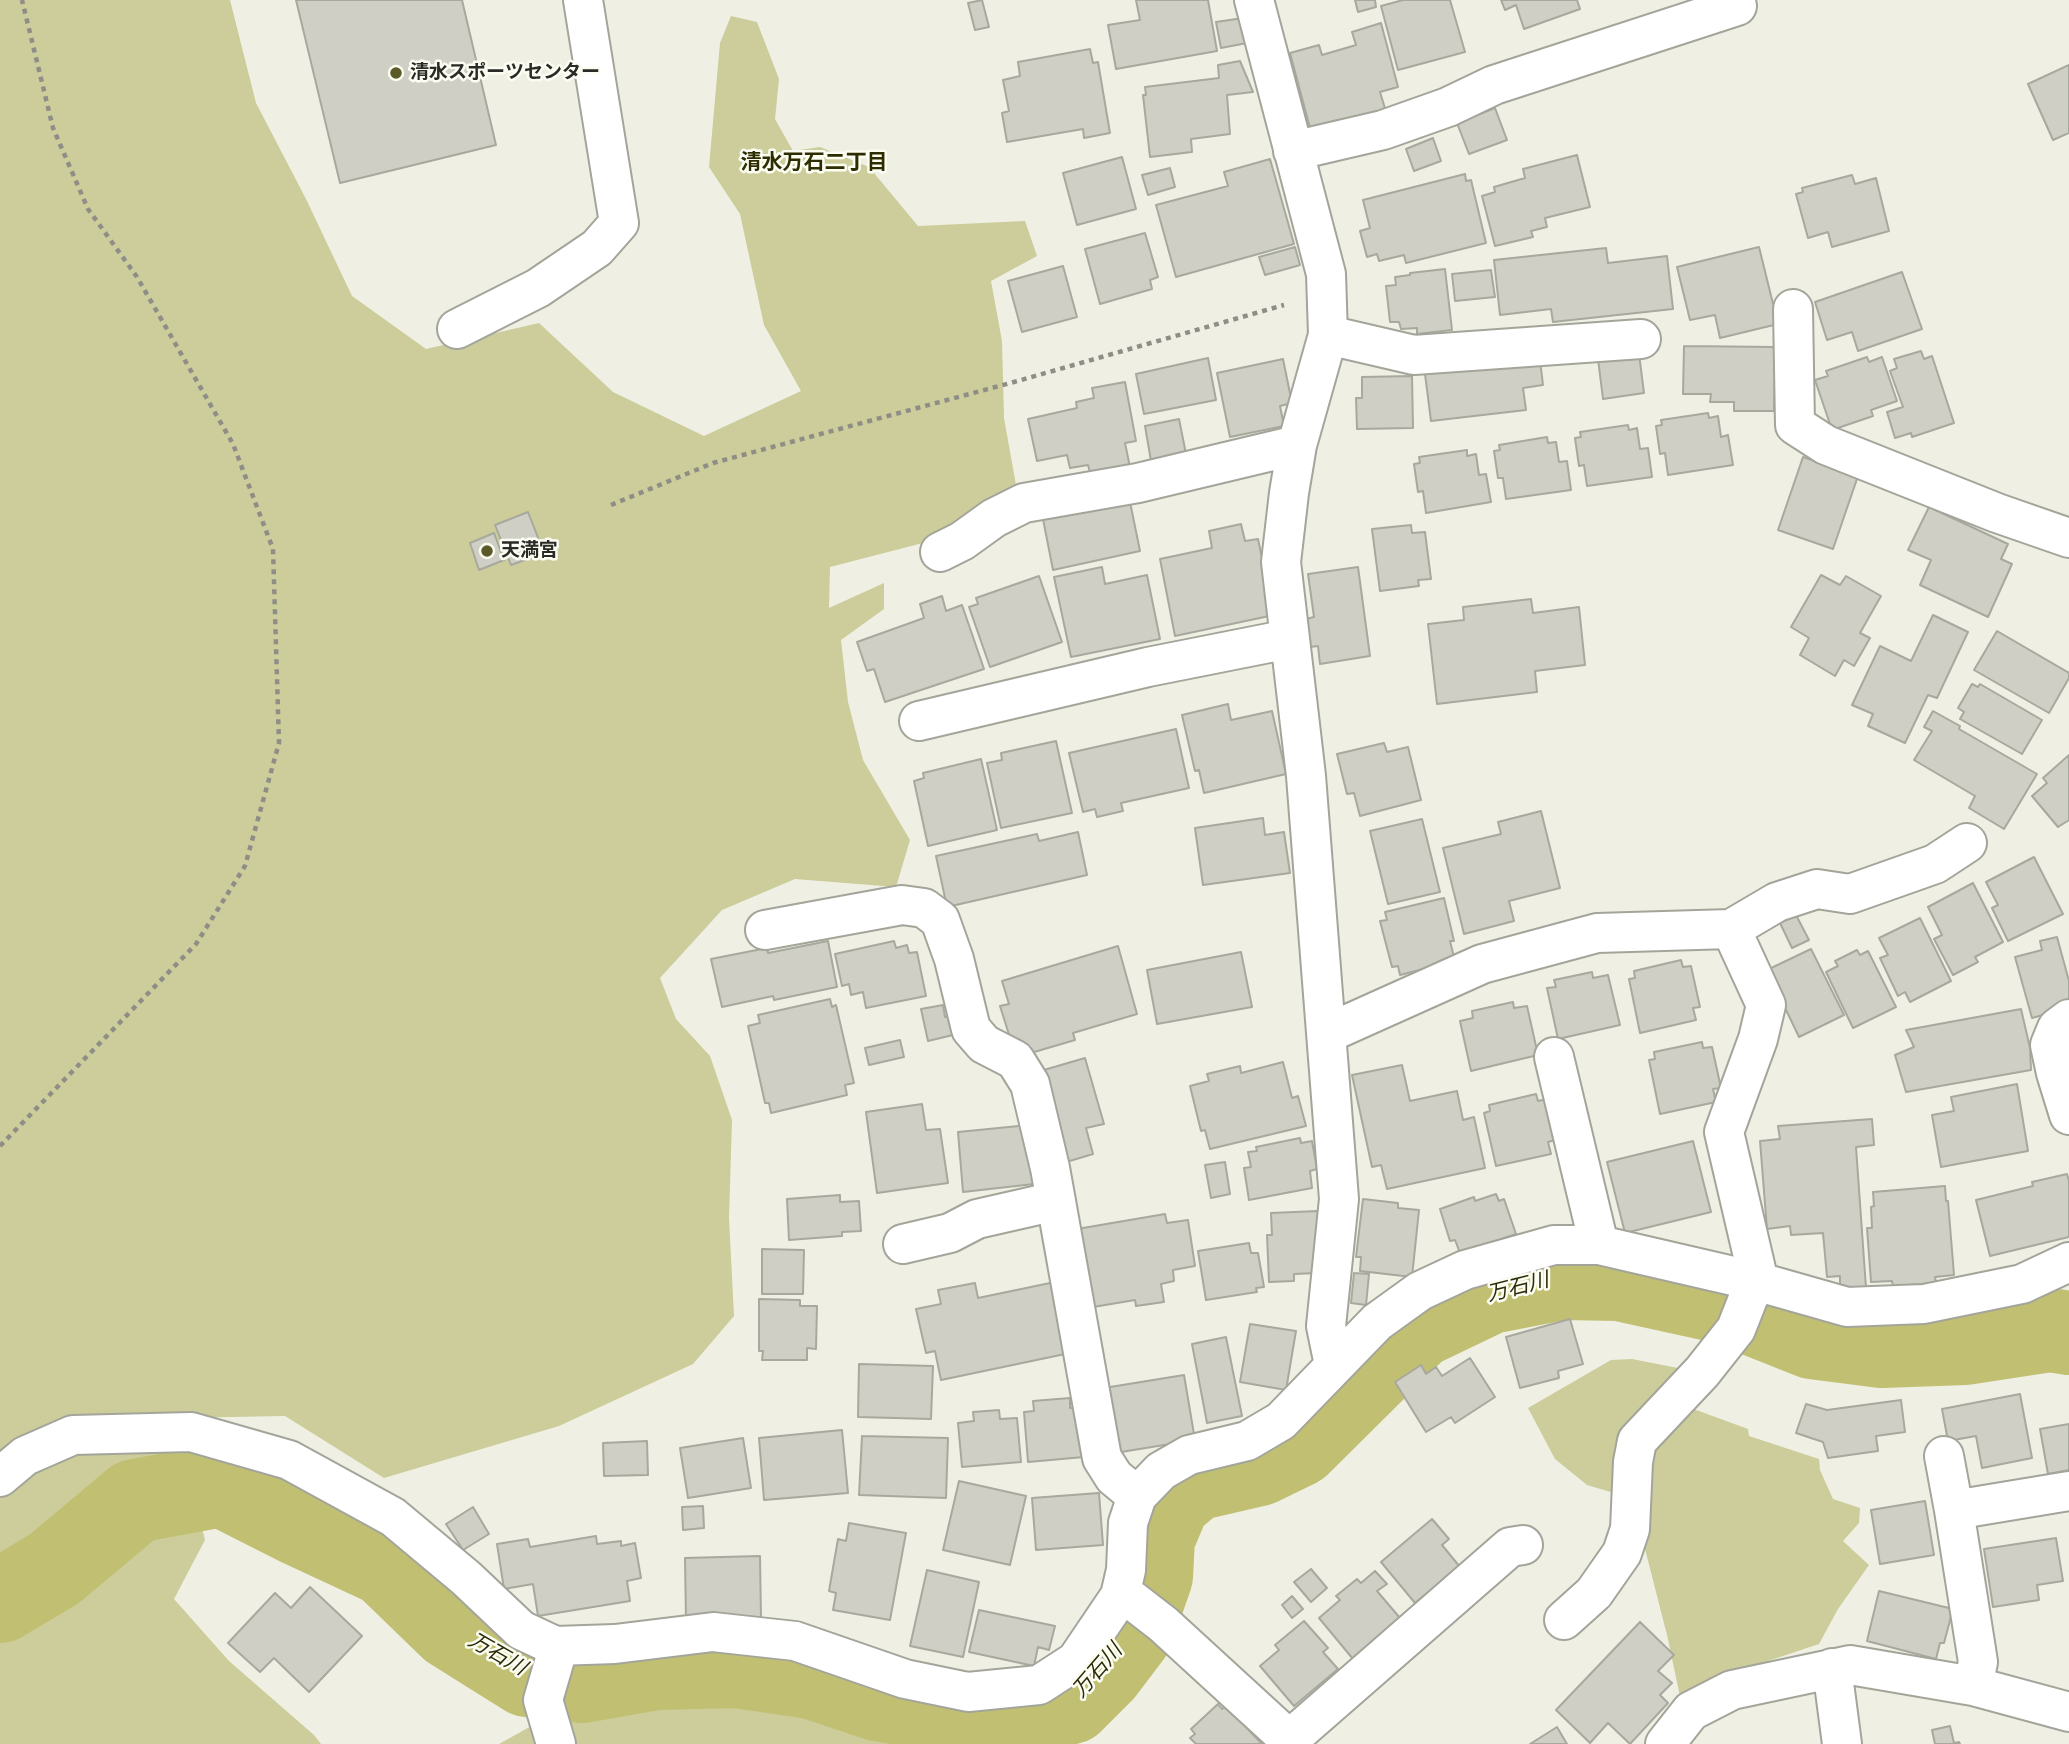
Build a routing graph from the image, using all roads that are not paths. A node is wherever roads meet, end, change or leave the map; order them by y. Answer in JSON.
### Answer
{"nodes":[{"id":1,"x":583,"y":0,"type":"edge"},
{"id":2,"x":1254,"y":0,"type":"edge"},
{"id":3,"x":1737,"y":6,"type":"dead end"},
{"id":4,"x":1293,"y":150,"type":"junction"},
{"id":5,"x":1793,"y":309,"type":"dead end"},
{"id":6,"x":457,"y":329,"type":"dead end"},
{"id":7,"x":1328,"y":335,"type":"junction"},
{"id":8,"x":1641,"y":339,"type":"dead end"},
{"id":9,"x":1297,"y":445,"type":"junction"},
{"id":10,"x":2069,"y":538,"type":"edge"},
{"id":11,"x":940,"y":551,"type":"dead end"},
{"id":12,"x":1289,"y":639,"type":"junction"},
{"id":13,"x":919,"y":721,"type":"dead end"},
{"id":14,"x":1967,"y":843,"type":"dead end"},
{"id":15,"x":1731,"y":929,"type":"junction"},
{"id":16,"x":765,"y":930,"type":"dead end"},
{"id":17,"x":2069,"y":1019,"type":"edge"},
{"id":18,"x":1326,"y":1034,"type":"junction"},
{"id":19,"x":1554,"y":1057,"type":"dead end"},
{"id":20,"x":2069,"y":1115,"type":"edge"},
{"id":21,"x":1056,"y":1200,"type":"junction"},
{"id":22,"x":903,"y":1244,"type":"dead end"},
{"id":23,"x":1600,"y":1245,"type":"junction"},
{"id":24,"x":2069,"y":1262,"type":"edge"},
{"id":25,"x":1748,"y":1302,"type":"junction"},
{"id":26,"x":1334,"y":1365,"type":"junction"},
{"id":27,"x":1944,"y":1456,"type":"dead end"},
{"id":28,"x":0,"y":1477,"type":"edge"},
{"id":29,"x":2069,"y":1491,"type":"edge"},
{"id":30,"x":1137,"y":1496,"type":"junction"},
{"id":31,"x":1954,"y":1510,"type":"junction"},
{"id":32,"x":1523,"y":1545,"type":"dead end"},
{"id":33,"x":1126,"y":1598,"type":"junction"},
{"id":34,"x":1564,"y":1620,"type":"dead end"},
{"id":35,"x":555,"y":1653,"type":"junction"},
{"id":36,"x":1832,"y":1668,"type":"junction"},
{"id":37,"x":1973,"y":1686,"type":"junction"},
{"id":38,"x":2069,"y":1713,"type":"edge"},
{"id":39,"x":1292,"y":1741,"type":"edge"},
{"id":40,"x":556,"y":1744,"type":"edge"},
{"id":41,"x":1664,"y":1744,"type":"edge"},
{"id":42,"x":1842,"y":1744,"type":"edge"}],
"edges":[{"from":1,"to":6,"type":"street"},
{"from":2,"to":4,"type":"street"},
{"from":3,"to":4,"type":"street"},
{"from":4,"to":7,"type":"street"},
{"from":5,"to":10,"type":"street"},
{"from":7,"to":8,"type":"street"},
{"from":7,"to":9,"type":"street"},
{"from":9,"to":11,"type":"street"},
{"from":9,"to":12,"type":"street"},
{"from":12,"to":13,"type":"street"},
{"from":12,"to":18,"type":"street"},
{"from":14,"to":15,"type":"street"},
{"from":15,"to":18,"type":"street"},
{"from":15,"to":25,"type":"street"},
{"from":16,"to":21,"type":"street"},
{"from":17,"to":20,"type":"street"},
{"from":18,"to":26,"type":"street"},
{"from":19,"to":23,"type":"street"},
{"from":21,"to":22,"type":"street"},
{"from":21,"to":30,"type":"street"},
{"from":23,"to":25,"type":"street"},
{"from":23,"to":26,"type":"street"},
{"from":24,"to":25,"type":"street"},
{"from":25,"to":34,"type":"street"},
{"from":26,"to":30,"type":"street"},
{"from":27,"to":31,"type":"street"},
{"from":28,"to":35,"type":"street"},
{"from":29,"to":31,"type":"street"},
{"from":30,"to":33,"type":"street"},
{"from":31,"to":37,"type":"street"},
{"from":32,"to":39,"type":"street"},
{"from":33,"to":35,"type":"street"},
{"from":33,"to":39,"type":"street"},
{"from":35,"to":40,"type":"street"},
{"from":36,"to":37,"type":"street"},
{"from":36,"to":41,"type":"street"},
{"from":36,"to":42,"type":"street"},
{"from":37,"to":38,"type":"street"}]}
